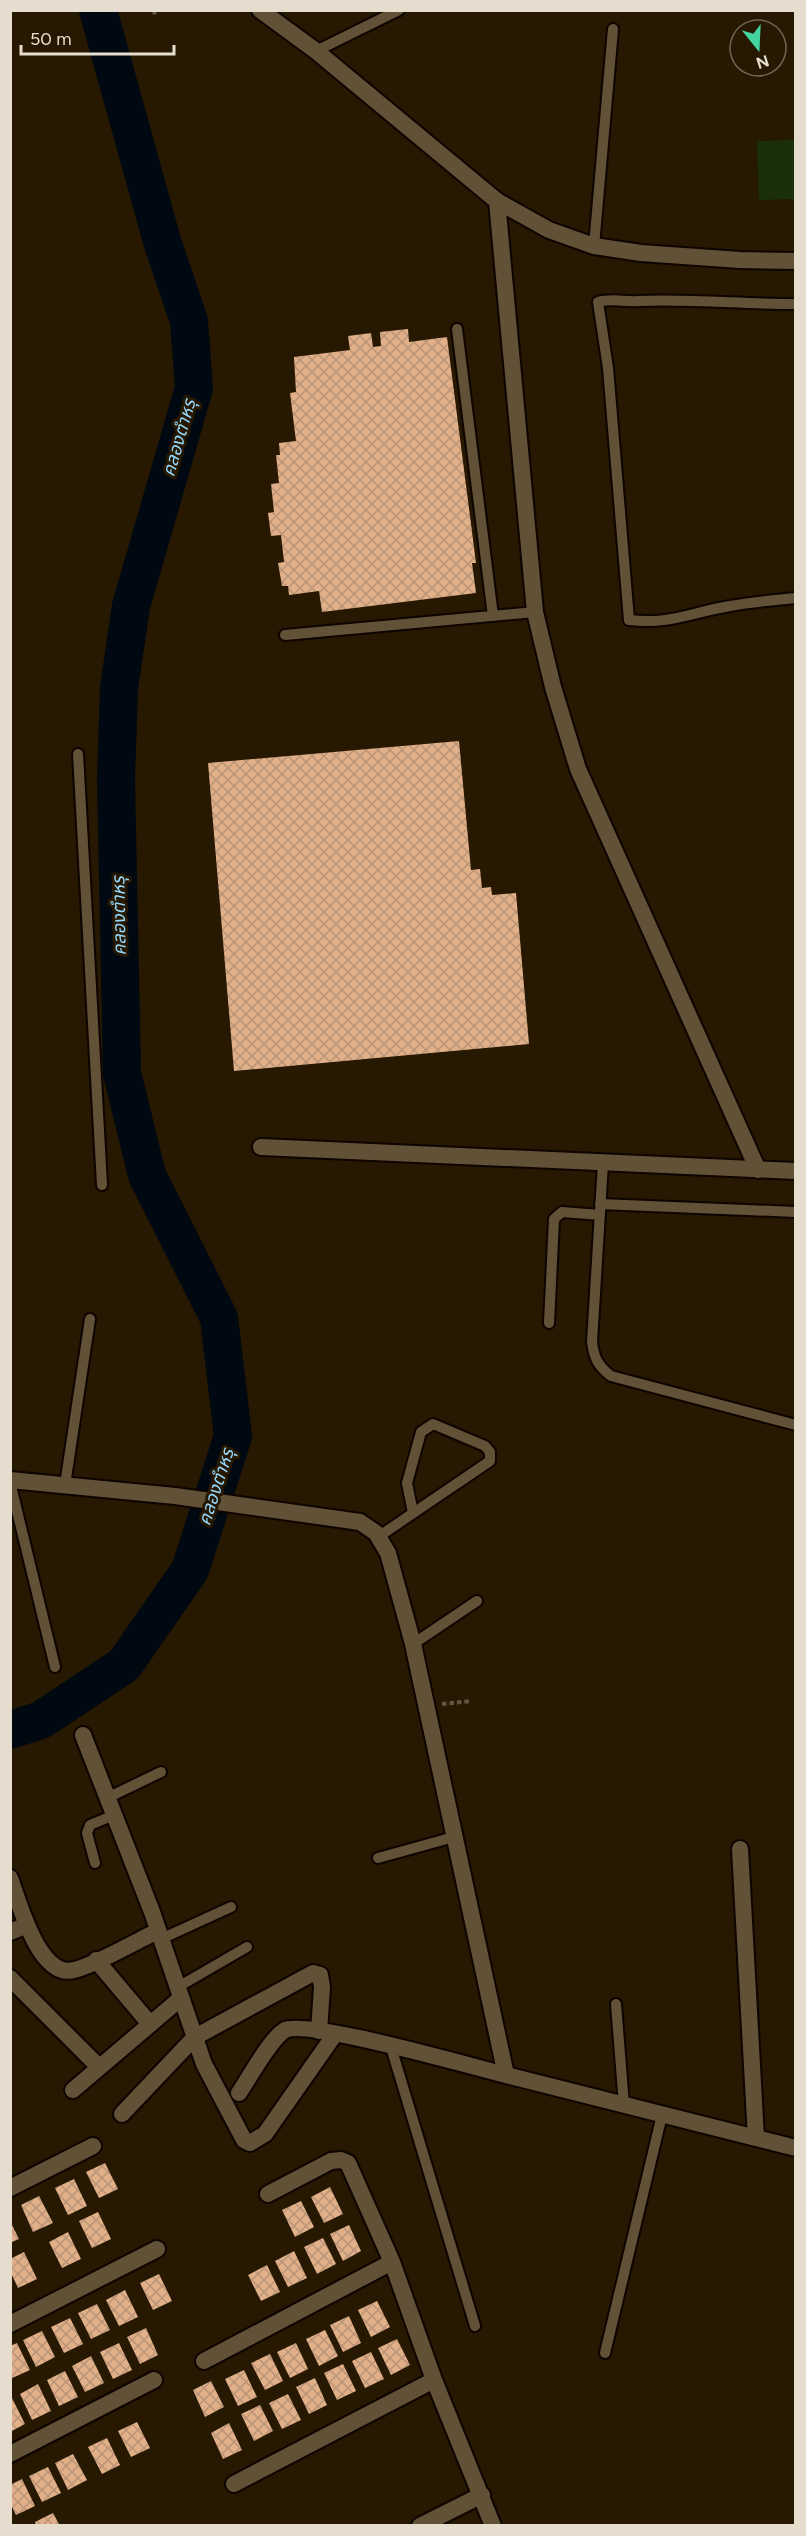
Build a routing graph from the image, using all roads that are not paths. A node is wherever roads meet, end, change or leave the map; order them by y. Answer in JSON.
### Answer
{"nodes":[{"id":1,"x":260,"y":10,"type":"edge"},
{"id":2,"x":399,"y":10,"type":"edge"},
{"id":3,"x":613,"y":29,"type":"dead end"},
{"id":4,"x":316,"y":51,"type":"junction"},
{"id":5,"x":497,"y":201,"type":"junction"},
{"id":6,"x":594,"y":246,"type":"junction"},
{"id":7,"x":795,"y":261,"type":"edge"},
{"id":8,"x":795,"y":304,"type":"edge"},
{"id":9,"x":458,"y":329,"type":"dead end"},
{"id":10,"x":795,"y":598,"type":"edge"},
{"id":11,"x":535,"y":612,"type":"junction"},
{"id":12,"x":493,"y":616,"type":"junction"},
{"id":13,"x":285,"y":635,"type":"dead end"},
{"id":14,"x":78,"y":754,"type":"dead end"},
{"id":15,"x":261,"y":1147,"type":"dead end"},
{"id":16,"x":603,"y":1163,"type":"junction"},
{"id":17,"x":758,"y":1170,"type":"junction"},
{"id":18,"x":795,"y":1171,"type":"edge"},
{"id":19,"x":102,"y":1185,"type":"dead end"},
{"id":20,"x":600,"y":1209,"type":"junction"},
{"id":21,"x":795,"y":1212,"type":"edge"},
{"id":22,"x":90,"y":1319,"type":"dead end"},
{"id":23,"x":549,"y":1323,"type":"dead end"},
{"id":24,"x":795,"y":1425,"type":"edge"},
{"id":25,"x":10,"y":1481,"type":"edge"},
{"id":26,"x":65,"y":1485,"type":"junction"},
{"id":27,"x":413,"y":1513,"type":"junction"},
{"id":28,"x":378,"y":1537,"type":"junction"},
{"id":29,"x":477,"y":1601,"type":"dead end"},
{"id":30,"x":413,"y":1644,"type":"junction"},
{"id":31,"x":56,"y":1667,"type":"dead end"},
{"id":32,"x":83,"y":1735,"type":"dead end"},
{"id":33,"x":161,"y":1772,"type":"dead end"},
{"id":34,"x":107,"y":1798,"type":"junction"},
{"id":35,"x":114,"y":1815,"type":"junction"},
{"id":36,"x":454,"y":1837,"type":"junction"},
{"id":37,"x":740,"y":1849,"type":"dead end"},
{"id":38,"x":378,"y":1858,"type":"dead end"},
{"id":39,"x":95,"y":1863,"type":"dead end"},
{"id":40,"x":10,"y":1878,"type":"edge"},
{"id":41,"x":231,"y":1907,"type":"dead end"},
{"id":42,"x":27,"y":1925,"type":"junction"},
{"id":43,"x":10,"y":1932,"type":"edge"},
{"id":44,"x":160,"y":1935,"type":"junction"},
{"id":45,"x":247,"y":1947,"type":"dead end"},
{"id":46,"x":96,"y":1960,"type":"junction"},
{"id":47,"x":10,"y":1978,"type":"edge"},
{"id":48,"x":179,"y":1992,"type":"junction"},
{"id":49,"x":616,"y":2004,"type":"dead end"},
{"id":50,"x":150,"y":2024,"type":"junction"},
{"id":51,"x":327,"y":2033,"type":"junction"},
{"id":52,"x":195,"y":2037,"type":"junction"},
{"id":53,"x":391,"y":2047,"type":"junction"},
{"id":54,"x":99,"y":2067,"type":"junction"},
{"id":55,"x":506,"y":2075,"type":"junction"},
{"id":56,"x":73,"y":2090,"type":"dead end"},
{"id":57,"x":239,"y":2093,"type":"dead end"},
{"id":58,"x":624,"y":2105,"type":"junction"},
{"id":59,"x":122,"y":2114,"type":"dead end"},
{"id":60,"x":663,"y":2115,"type":"junction"},
{"id":61,"x":756,"y":2138,"type":"junction"},
{"id":62,"x":93,"y":2146,"type":"dead end"},
{"id":63,"x":795,"y":2148,"type":"edge"},
{"id":64,"x":10,"y":2188,"type":"edge"},
{"id":65,"x":268,"y":2194,"type":"dead end"},
{"id":66,"x":158,"y":2249,"type":"dead end"},
{"id":67,"x":392,"y":2262,"type":"junction"},
{"id":68,"x":10,"y":2324,"type":"edge"},
{"id":69,"x":475,"y":2326,"type":"dead end"},
{"id":70,"x":605,"y":2353,"type":"dead end"},
{"id":71,"x":204,"y":2361,"type":"dead end"},
{"id":72,"x":154,"y":2380,"type":"dead end"},
{"id":73,"x":434,"y":2380,"type":"junction"},
{"id":74,"x":10,"y":2454,"type":"edge"},
{"id":75,"x":234,"y":2484,"type":"dead end"},
{"id":76,"x":482,"y":2495,"type":"junction"},
{"id":77,"x":420,"y":2526,"type":"edge"},
{"id":78,"x":493,"y":2526,"type":"edge"}],
"edges":[{"from":1,"to":4,"type":"street"},
{"from":2,"to":4,"type":"lane"},
{"from":3,"to":6,"type":"lane"},
{"from":4,"to":5,"type":"street"},
{"from":5,"to":6,"type":"street"},
{"from":5,"to":11,"type":"street"},
{"from":6,"to":7,"type":"street"},
{"from":8,"to":10,"type":"lane"},
{"from":9,"to":12,"type":"lane"},
{"from":11,"to":12,"type":"lane"},
{"from":11,"to":17,"type":"street"},
{"from":12,"to":13,"type":"lane"},
{"from":14,"to":19,"type":"lane"},
{"from":15,"to":16,"type":"street"},
{"from":16,"to":17,"type":"street"},
{"from":16,"to":20,"type":"lane"},
{"from":17,"to":18,"type":"street"},
{"from":20,"to":21,"type":"lane"},
{"from":20,"to":23,"type":"lane"},
{"from":20,"to":24,"type":"lane"},
{"from":22,"to":26,"type":"lane"},
{"from":25,"to":26,"type":"street"},
{"from":25,"to":31,"type":"lane"},
{"from":26,"to":28,"type":"street"},
{"from":27,"to":27,"type":"lane"},
{"from":27,"to":28,"type":"lane"},
{"from":28,"to":30,"type":"street"},
{"from":29,"to":30,"type":"lane"},
{"from":30,"to":36,"type":"street"},
{"from":32,"to":34,"type":"street"},
{"from":33,"to":34,"type":"lane"},
{"from":34,"to":35,"type":"street"},
{"from":35,"to":39,"type":"lane"},
{"from":35,"to":44,"type":"street"},
{"from":36,"to":38,"type":"lane"},
{"from":36,"to":55,"type":"street"},
{"from":37,"to":61,"type":"street"},
{"from":40,"to":42,"type":"street"},
{"from":41,"to":44,"type":"lane"},
{"from":42,"to":43,"type":"street"},
{"from":42,"to":46,"type":"street"},
{"from":44,"to":46,"type":"street"},
{"from":44,"to":48,"type":"street"},
{"from":45,"to":48,"type":"lane"},
{"from":46,"to":50,"type":"street"},
{"from":47,"to":54,"type":"street"},
{"from":48,"to":50,"type":"street"},
{"from":48,"to":52,"type":"street"},
{"from":49,"to":58,"type":"lane"},
{"from":50,"to":54,"type":"street"},
{"from":51,"to":52,"type":"street"},
{"from":51,"to":52,"type":"street"},
{"from":51,"to":53,"type":"street"},
{"from":51,"to":57,"type":"street"},
{"from":52,"to":59,"type":"street"},
{"from":53,"to":55,"type":"street"},
{"from":53,"to":69,"type":"lane"},
{"from":54,"to":56,"type":"street"},
{"from":55,"to":58,"type":"street"},
{"from":58,"to":60,"type":"street"},
{"from":60,"to":61,"type":"street"},
{"from":60,"to":70,"type":"lane"},
{"from":61,"to":63,"type":"street"},
{"from":62,"to":64,"type":"street"},
{"from":65,"to":67,"type":"street"},
{"from":66,"to":68,"type":"street"},
{"from":67,"to":71,"type":"street"},
{"from":67,"to":73,"type":"street"},
{"from":72,"to":74,"type":"street"},
{"from":73,"to":75,"type":"street"},
{"from":73,"to":76,"type":"street"},
{"from":76,"to":77,"type":"street"},
{"from":76,"to":78,"type":"street"}]}
